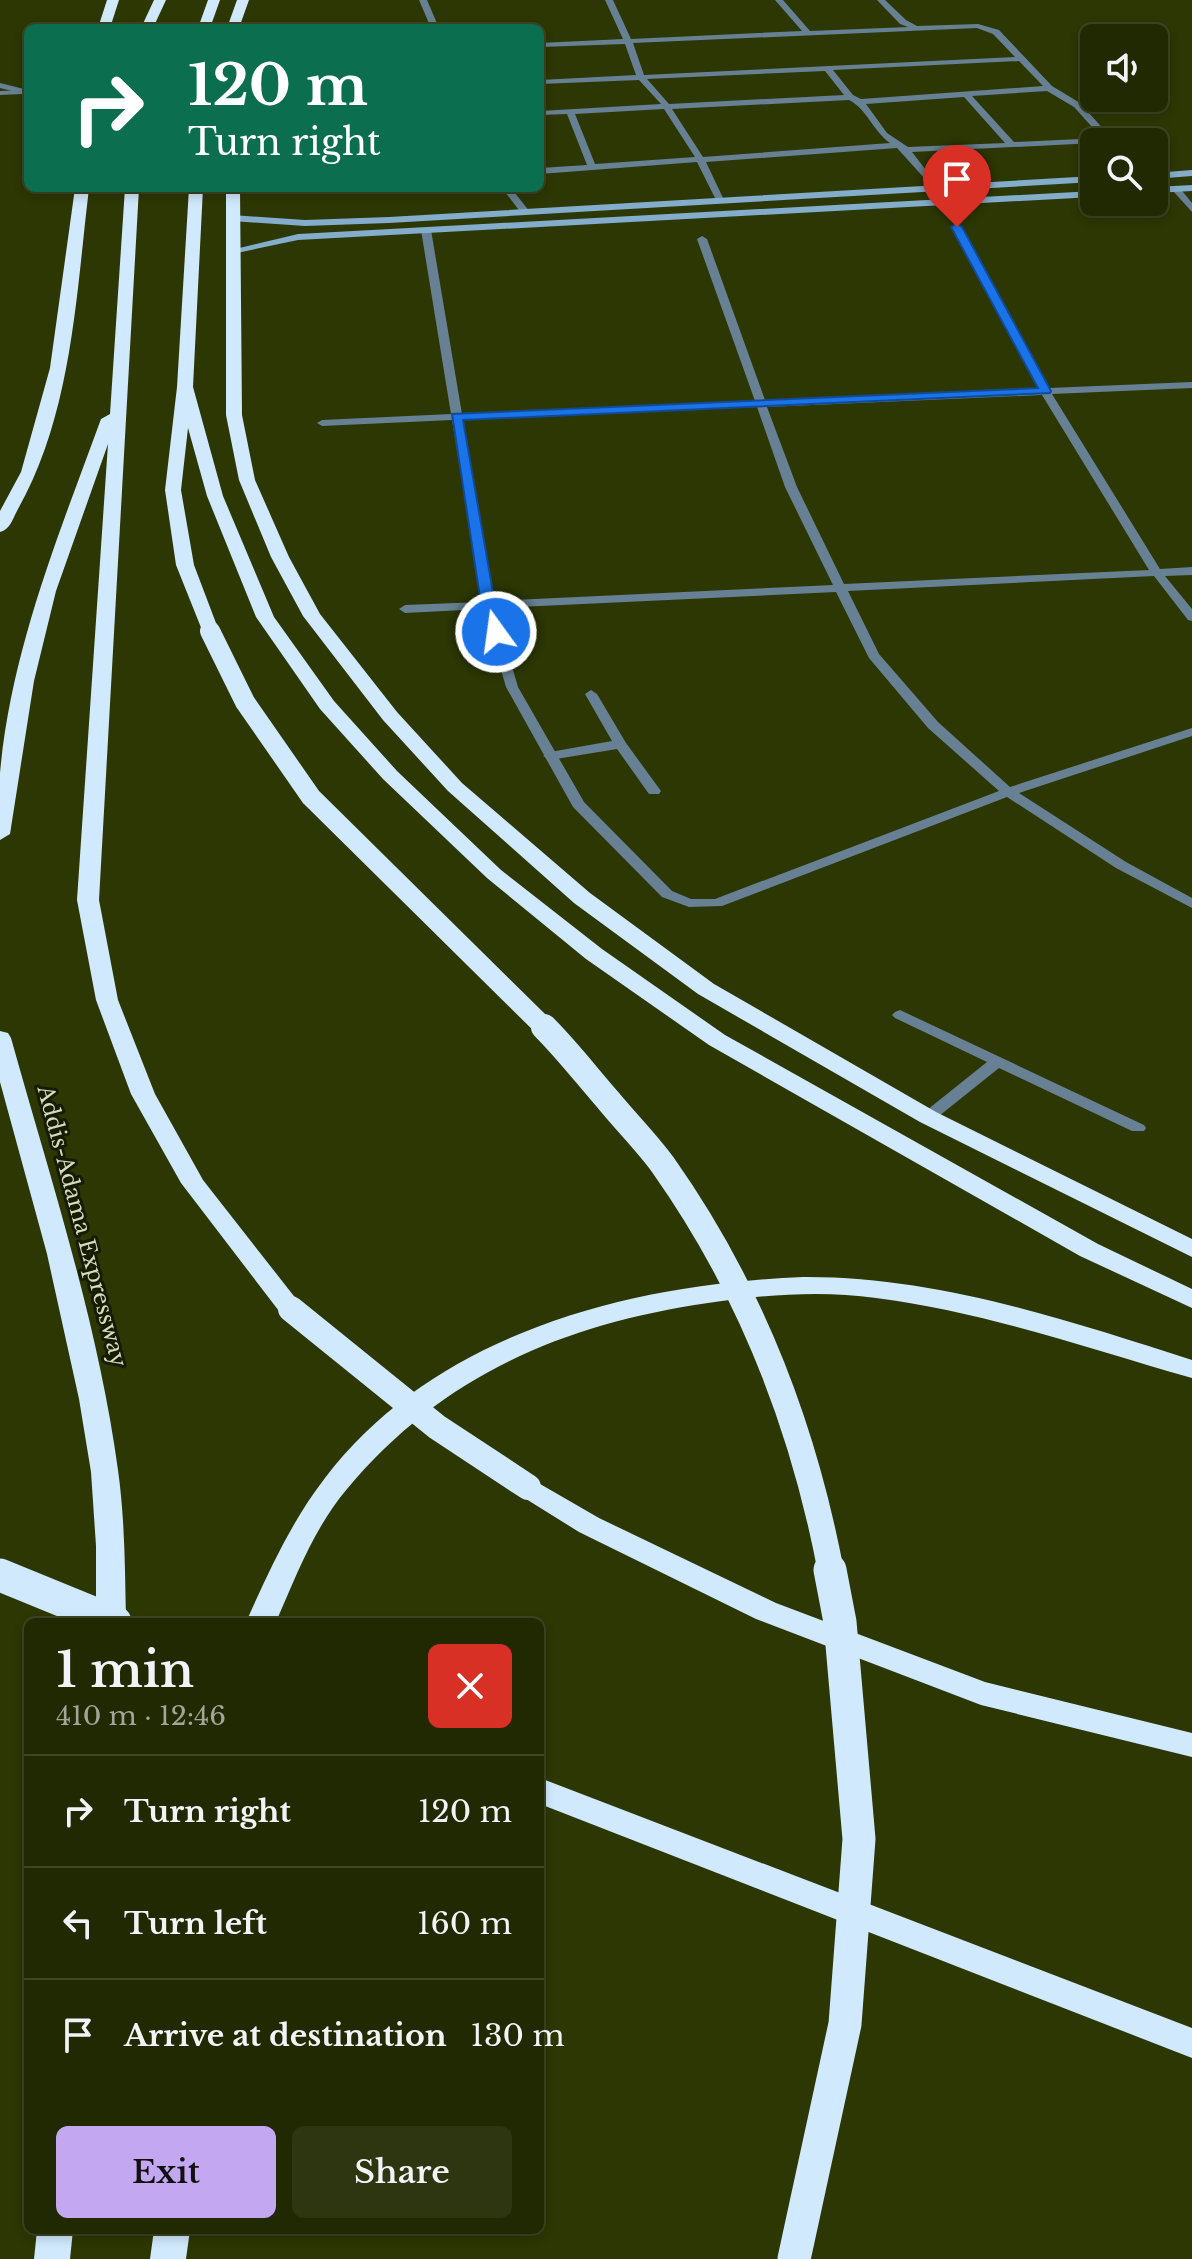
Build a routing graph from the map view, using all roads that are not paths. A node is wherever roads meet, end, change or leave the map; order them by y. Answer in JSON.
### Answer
{"nodes":[{"id":1,"x":113,"y":0,"type":"edge"},
{"id":2,"x":160,"y":0,"type":"edge"},
{"id":3,"x":214,"y":0,"type":"edge"},
{"id":4,"x":243,"y":0,"type":"edge"},
{"id":5,"x":423,"y":0,"type":"edge"},
{"id":6,"x":609,"y":0,"type":"edge"},
{"id":7,"x":779,"y":0,"type":"edge"},
{"id":8,"x":881,"y":0,"type":"edge"},
{"id":9,"x":105,"y":24,"type":"edge"},
{"id":10,"x":149,"y":24,"type":"edge"},
{"id":11,"x":205,"y":24,"type":"edge"},
{"id":12,"x":234,"y":24,"type":"edge"},
{"id":13,"x":433,"y":24,"type":"edge"},
{"id":14,"x":916,"y":27,"type":"junction"},
{"id":15,"x":807,"y":32,"type":"junction"},
{"id":16,"x":629,"y":42,"type":"junction"},
{"id":17,"x":544,"y":45,"type":"edge"},
{"id":18,"x":1021,"y":59,"type":"junction"},
{"id":19,"x":826,"y":67,"type":"junction"},
{"id":20,"x":641,"y":77,"type":"junction"},
{"id":21,"x":544,"y":82,"type":"edge"},
{"id":22,"x":0,"y":85,"type":"edge"},
{"id":23,"x":1049,"y":88,"type":"junction"},
{"id":24,"x":0,"y":93,"type":"edge"},
{"id":25,"x":24,"y":93,"type":"edge"},
{"id":26,"x":24,"y":93,"type":"edge"},
{"id":27,"x":966,"y":94,"type":"junction"},
{"id":28,"x":850,"y":97,"type":"junction"},
{"id":29,"x":860,"y":102,"type":"junction"},
{"id":30,"x":665,"y":104,"type":"junction"},
{"id":31,"x":570,"y":111,"type":"junction"},
{"id":32,"x":544,"y":113,"type":"edge"},
{"id":33,"x":1098,"y":128,"type":"edge"},
{"id":34,"x":1080,"y":142,"type":"edge"},
{"id":35,"x":1012,"y":145,"type":"junction"},
{"id":36,"x":902,"y":147,"type":"junction"},
{"id":37,"x":700,"y":159,"type":"junction"},
{"id":38,"x":592,"y":167,"type":"junction"},
{"id":39,"x":544,"y":171,"type":"edge"},
{"id":40,"x":1192,"y":173,"type":"edge"},
{"id":41,"x":1168,"y":175,"type":"edge"},
{"id":42,"x":1080,"y":180,"type":"edge"},
{"id":43,"x":935,"y":187,"type":"junction"},
{"id":44,"x":1192,"y":188,"type":"edge"},
{"id":45,"x":1168,"y":189,"type":"edge"},
{"id":46,"x":1176,"y":189,"type":"junction"},
{"id":47,"x":81,"y":192,"type":"edge"},
{"id":48,"x":132,"y":192,"type":"edge"},
{"id":49,"x":196,"y":192,"type":"edge"},
{"id":50,"x":233,"y":192,"type":"edge"},
{"id":51,"x":509,"y":192,"type":"edge"},
{"id":52,"x":1080,"y":195,"type":"edge"},
{"id":53,"x":720,"y":200,"type":"junction"},
{"id":54,"x":1192,"y":209,"type":"edge"},
{"id":55,"x":525,"y":212,"type":"junction"},
{"id":56,"x":232,"y":218,"type":"junction"},
{"id":57,"x":957,"y":227,"type":"dead end"},
{"id":58,"x":426,"y":230,"type":"junction"},
{"id":59,"x":702,"y":239,"type":"dead end"},
{"id":60,"x":232,"y":251,"type":"junction"},
{"id":61,"x":1192,"y":385,"type":"edge"},
{"id":62,"x":185,"y":387,"type":"junction"},
{"id":63,"x":1045,"y":391,"type":"junction"},
{"id":64,"x":118,"y":394,"type":"junction"},
{"id":65,"x":761,"y":402,"type":"junction"},
{"id":66,"x":457,"y":417,"type":"junction"},
{"id":67,"x":322,"y":423,"type":"dead end"},
{"id":68,"x":0,"y":527,"type":"edge"},
{"id":69,"x":1192,"y":571,"type":"edge"},
{"id":70,"x":1157,"y":573,"type":"junction"},
{"id":71,"x":838,"y":588,"type":"junction"},
{"id":72,"x":488,"y":604,"type":"junction"},
{"id":73,"x":405,"y":609,"type":"dead end"},
{"id":74,"x":1192,"y":617,"type":"edge"},
{"id":75,"x":591,"y":694,"type":"dead end"},
{"id":76,"x":1192,"y":732,"type":"edge"},
{"id":77,"x":620,"y":744,"type":"junction"},
{"id":78,"x":550,"y":756,"type":"junction"},
{"id":79,"x":654,"y":791,"type":"dead end"},
{"id":80,"x":1008,"y":792,"type":"junction"},
{"id":81,"x":0,"y":834,"type":"edge"},
{"id":82,"x":1192,"y":904,"type":"edge"},
{"id":83,"x":900,"y":1015,"type":"dead end"},
{"id":84,"x":0,"y":1038,"type":"edge"},
{"id":85,"x":997,"y":1062,"type":"junction"},
{"id":86,"x":928,"y":1117,"type":"junction"},
{"id":87,"x":1138,"y":1128,"type":"dead end"},
{"id":88,"x":1192,"y":1249,"type":"edge"},
{"id":89,"x":1192,"y":1299,"type":"edge"},
{"id":90,"x":1192,"y":1369,"type":"edge"},
{"id":91,"x":0,"y":1575,"type":"edge"},
{"id":92,"x":103,"y":1618,"type":"edge"},
{"id":93,"x":113,"y":1618,"type":"edge"},
{"id":94,"x":262,"y":1618,"type":"edge"},
{"id":95,"x":1192,"y":1745,"type":"edge"},
{"id":96,"x":544,"y":1793,"type":"edge"},
{"id":97,"x":1192,"y":2043,"type":"edge"},
{"id":98,"x":55,"y":2234,"type":"edge"},
{"id":99,"x":171,"y":2234,"type":"edge"},
{"id":100,"x":52,"y":2259,"type":"edge"},
{"id":101,"x":168,"y":2259,"type":"edge"},
{"id":102,"x":794,"y":2259,"type":"edge"}],
"edges":[{"from":1,"to":9,"type":"highway"},
{"from":2,"to":10,"type":"highway"},
{"from":3,"to":11,"type":"highway"},
{"from":4,"to":12,"type":"highway"},
{"from":5,"to":13,"type":"street"},
{"from":6,"to":16,"type":"street"},
{"from":7,"to":15,"type":"street"},
{"from":8,"to":14,"type":"street"},
{"from":14,"to":15,"type":"street"},
{"from":14,"to":18,"type":"street"},
{"from":15,"to":16,"type":"street"},
{"from":16,"to":17,"type":"street"},
{"from":16,"to":20,"type":"street"},
{"from":18,"to":19,"type":"street"},
{"from":18,"to":23,"type":"street"},
{"from":19,"to":20,"type":"street"},
{"from":19,"to":28,"type":"street"},
{"from":20,"to":21,"type":"street"},
{"from":20,"to":30,"type":"street"},
{"from":22,"to":25,"type":"street"},
{"from":23,"to":27,"type":"street"},
{"from":23,"to":33,"type":"street"},
{"from":24,"to":26,"type":"street"},
{"from":27,"to":29,"type":"street"},
{"from":27,"to":35,"type":"street"},
{"from":28,"to":29,"type":"street"},
{"from":28,"to":30,"type":"street"},
{"from":29,"to":36,"type":"street"},
{"from":30,"to":31,"type":"street"},
{"from":30,"to":37,"type":"street"},
{"from":31,"to":32,"type":"street"},
{"from":31,"to":38,"type":"street"},
{"from":34,"to":35,"type":"street"},
{"from":35,"to":36,"type":"street"},
{"from":36,"to":37,"type":"street"},
{"from":36,"to":43,"type":"street"},
{"from":37,"to":38,"type":"street"},
{"from":37,"to":53,"type":"street"},
{"from":38,"to":39,"type":"street"},
{"from":40,"to":41,"type":"main road"},
{"from":42,"to":43,"type":"main road"},
{"from":43,"to":53,"type":"main road"},
{"from":44,"to":46,"type":"main road"},
{"from":45,"to":46,"type":"main road"},
{"from":46,"to":54,"type":"street"},
{"from":47,"to":68,"type":"highway"},
{"from":48,"to":64,"type":"highway"},
{"from":49,"to":62,"type":"highway"},
{"from":50,"to":56,"type":"highway"},
{"from":51,"to":55,"type":"street"},
{"from":52,"to":58,"type":"main road"},
{"from":53,"to":55,"type":"main road"},
{"from":55,"to":56,"type":"main road"},
{"from":56,"to":60,"type":"highway"},
{"from":57,"to":63,"type":"street"},
{"from":58,"to":60,"type":"main road"},
{"from":58,"to":66,"type":"street"},
{"from":59,"to":65,"type":"street"},
{"from":60,"to":86,"type":"highway"},
{"from":61,"to":63,"type":"street"},
{"from":62,"to":89,"type":"highway"},
{"from":62,"to":102,"type":"highway","bridge":true},
{"from":63,"to":65,"type":"street"},
{"from":63,"to":70,"type":"street"},
{"from":64,"to":81,"type":"highway"},
{"from":64,"to":95,"type":"highway","bridge":true},
{"from":65,"to":66,"type":"street"},
{"from":65,"to":71,"type":"street"},
{"from":66,"to":67,"type":"street"},
{"from":66,"to":72,"type":"street"},
{"from":69,"to":70,"type":"street"},
{"from":70,"to":71,"type":"street"},
{"from":70,"to":74,"type":"street"},
{"from":71,"to":72,"type":"street"},
{"from":71,"to":80,"type":"street"},
{"from":72,"to":73,"type":"street"},
{"from":72,"to":78,"type":"street"},
{"from":75,"to":77,"type":"street"},
{"from":76,"to":80,"type":"street"},
{"from":77,"to":78,"type":"street"},
{"from":77,"to":79,"type":"street"},
{"from":78,"to":80,"type":"street"},
{"from":80,"to":82,"type":"street"},
{"from":83,"to":85,"type":"street"},
{"from":84,"to":93,"type":"highway","name":"Addis-Adama Expressway"},
{"from":85,"to":86,"type":"street"},
{"from":85,"to":87,"type":"street"},
{"from":86,"to":88,"type":"highway"},
{"from":90,"to":94,"type":"highway"},
{"from":91,"to":92,"type":"highway","bridge":true},
{"from":96,"to":97,"type":"highway"},
{"from":98,"to":100,"type":"highway"},
{"from":99,"to":101,"type":"highway"}]}
